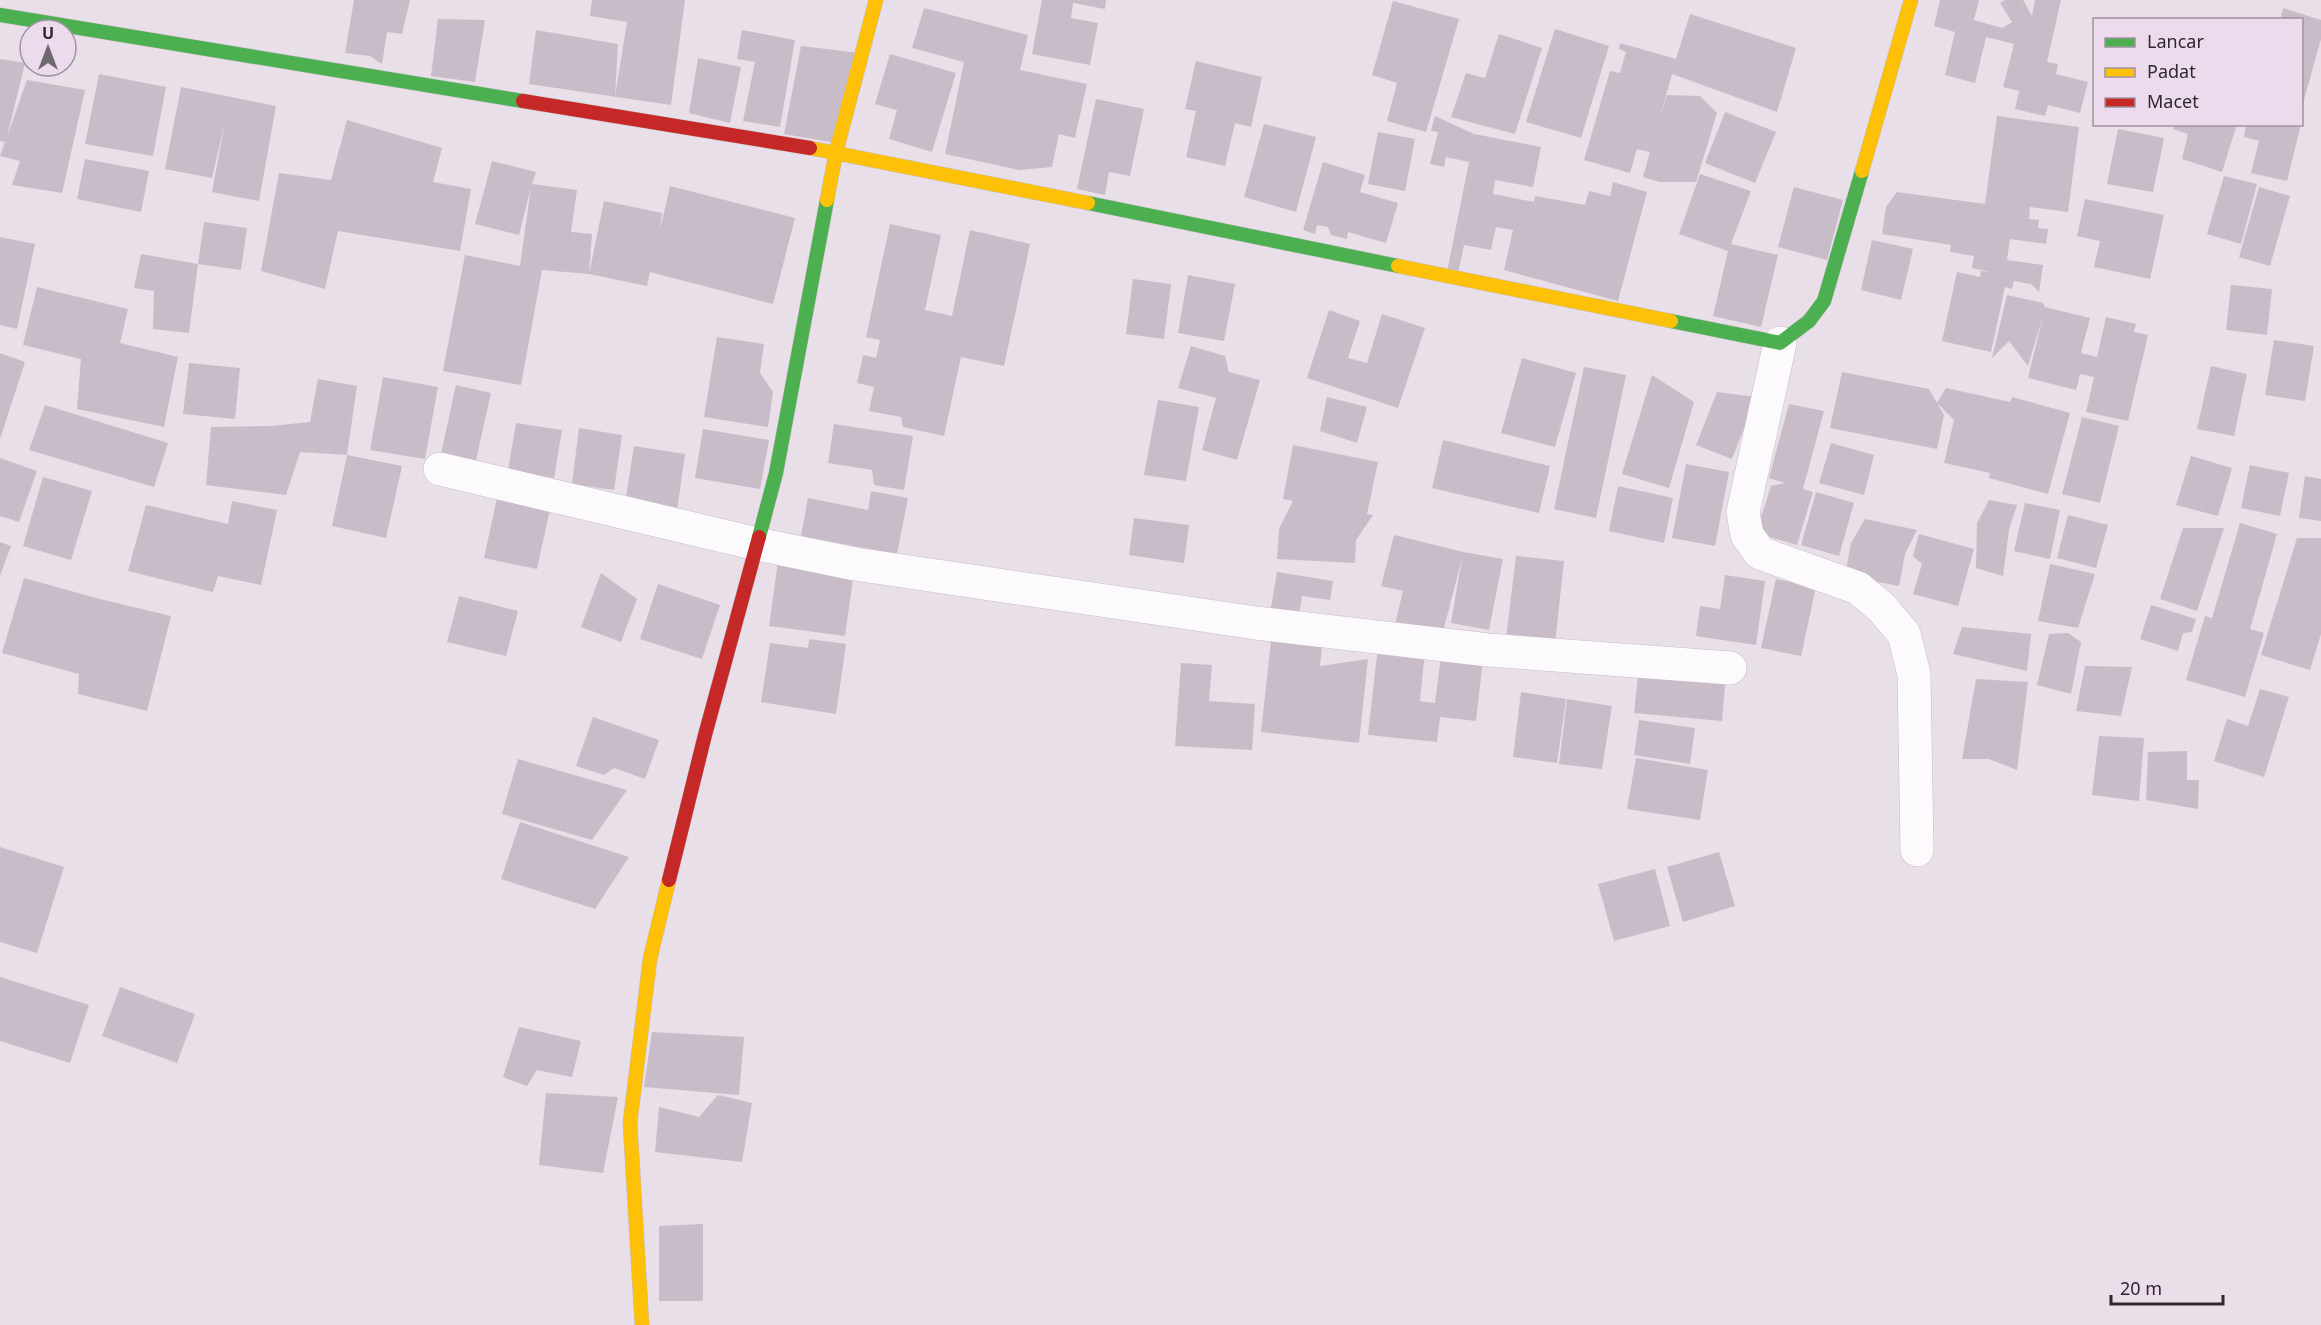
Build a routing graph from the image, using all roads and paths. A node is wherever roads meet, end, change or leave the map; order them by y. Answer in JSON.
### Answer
{"nodes":[{"id":1,"x":876,"y":0,"type":"edge"},
{"id":2,"x":1911,"y":0,"type":"edge"},
{"id":3,"x":0,"y":15,"type":"edge"},
{"id":4,"x":836,"y":152,"type":"junction"},
{"id":5,"x":1780,"y":343,"type":"junction"},
{"id":6,"x":440,"y":469,"type":"dead end"},
{"id":7,"x":757,"y":544,"type":"junction"},
{"id":8,"x":1730,"y":668,"type":"dead end"},
{"id":9,"x":1917,"y":850,"type":"dead end"},
{"id":10,"x":642,"y":1325,"type":"edge"}],
"edges":[{"from":1,"to":4,"type":"street"},
{"from":2,"to":5,"type":"street"},
{"from":3,"to":4,"type":"street"},
{"from":4,"to":5,"type":"street"},
{"from":4,"to":7,"type":"street"},
{"from":5,"to":9,"type":"street"},
{"from":6,"to":7,"type":"street"},
{"from":7,"to":8,"type":"street"},
{"from":7,"to":10,"type":"street"}]}
